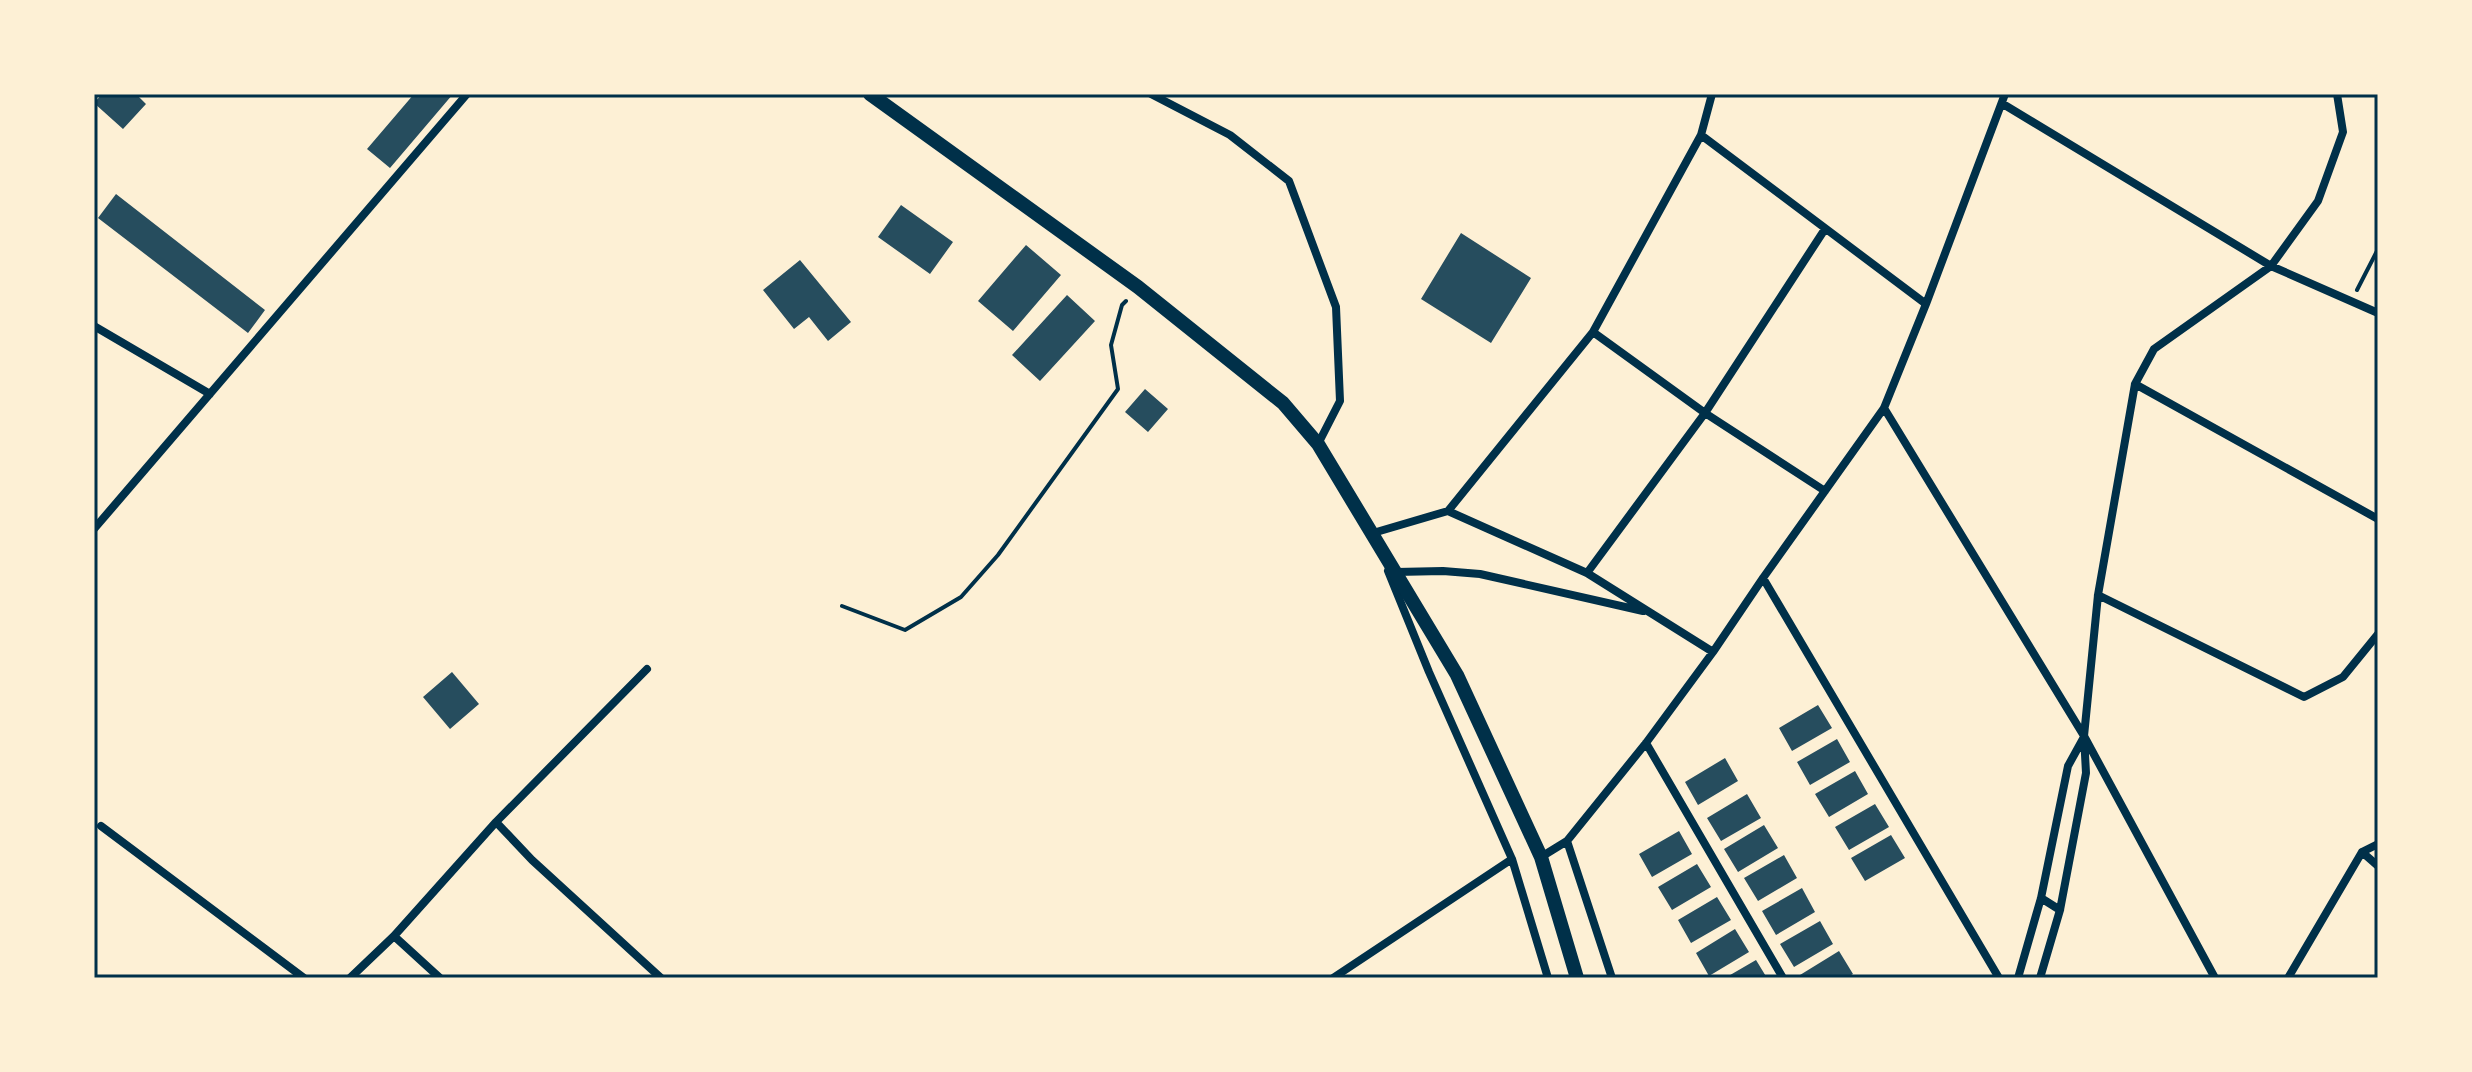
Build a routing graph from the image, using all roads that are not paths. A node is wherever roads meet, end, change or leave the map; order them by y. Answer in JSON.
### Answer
{"nodes":[{"id":1,"x":467,"y":94,"type":"edge"},
{"id":2,"x":870,"y":94,"type":"edge"},
{"id":3,"x":1151,"y":94,"type":"edge"},
{"id":4,"x":1712,"y":94,"type":"edge"},
{"id":5,"x":2337,"y":94,"type":"edge"},
{"id":6,"x":2004,"y":99,"type":"edge"},
{"id":7,"x":1701,"y":135,"type":"junction"},
{"id":8,"x":1825,"y":229,"type":"junction"},
{"id":9,"x":2271,"y":266,"type":"junction"},
{"id":10,"x":1926,"y":304,"type":"junction"},
{"id":11,"x":2378,"y":313,"type":"edge"},
{"id":12,"x":94,"y":326,"type":"edge"},
{"id":13,"x":1593,"y":332,"type":"junction"},
{"id":14,"x":2135,"y":384,"type":"junction"},
{"id":15,"x":210,"y":394,"type":"junction"},
{"id":16,"x":1884,"y":408,"type":"junction"},
{"id":17,"x":1705,"y":413,"type":"junction"},
{"id":18,"x":1318,"y":444,"type":"junction"},
{"id":19,"x":1825,"y":491,"type":"junction"},
{"id":20,"x":1448,"y":511,"type":"junction"},
{"id":21,"x":2378,"y":519,"type":"edge"},
{"id":22,"x":94,"y":529,"type":"edge"},
{"id":23,"x":1373,"y":533,"type":"junction"},
{"id":24,"x":1396,"y":572,"type":"junction"},
{"id":25,"x":1587,"y":573,"type":"junction"},
{"id":26,"x":1763,"y":578,"type":"junction"},
{"id":27,"x":2098,"y":595,"type":"junction"},
{"id":28,"x":1651,"y":613,"type":"junction"},
{"id":29,"x":2378,"y":634,"type":"edge"},
{"id":30,"x":1713,"y":652,"type":"junction"},
{"id":31,"x":647,"y":669,"type":"dead end"},
{"id":32,"x":2084,"y":736,"type":"junction"},
{"id":33,"x":1646,"y":743,"type":"junction"},
{"id":34,"x":496,"y":822,"type":"junction"},
{"id":35,"x":101,"y":826,"type":"dead end"},
{"id":36,"x":1567,"y":841,"type":"junction"},
{"id":37,"x":2378,"y":844,"type":"edge"},
{"id":38,"x":2362,"y":852,"type":"junction"},
{"id":39,"x":1541,"y":857,"type":"junction"},
{"id":40,"x":1512,"y":859,"type":"junction"},
{"id":41,"x":2378,"y":866,"type":"edge"},
{"id":42,"x":2041,"y":898,"type":"junction"},
{"id":43,"x":2060,"y":910,"type":"junction"},
{"id":44,"x":394,"y":936,"type":"junction"},
{"id":45,"x":304,"y":978,"type":"edge"},
{"id":46,"x":350,"y":978,"type":"edge"},
{"id":47,"x":440,"y":978,"type":"edge"},
{"id":48,"x":661,"y":978,"type":"edge"},
{"id":49,"x":1333,"y":978,"type":"edge"},
{"id":50,"x":1548,"y":978,"type":"edge"},
{"id":51,"x":1577,"y":978,"type":"edge"},
{"id":52,"x":1612,"y":978,"type":"edge"},
{"id":53,"x":1783,"y":978,"type":"edge"},
{"id":54,"x":1999,"y":978,"type":"edge"},
{"id":55,"x":2018,"y":978,"type":"edge"},
{"id":56,"x":2040,"y":978,"type":"edge"},
{"id":57,"x":2215,"y":978,"type":"edge"},
{"id":58,"x":2288,"y":978,"type":"edge"}],
"edges":[{"from":1,"to":15,"type":"street"},
{"from":2,"to":18,"type":"main road"},
{"from":3,"to":18,"type":"street"},
{"from":4,"to":7,"type":"street"},
{"from":5,"to":9,"type":"street"},
{"from":6,"to":9,"type":"street"},
{"from":6,"to":10,"type":"street"},
{"from":7,"to":8,"type":"street"},
{"from":7,"to":13,"type":"street"},
{"from":8,"to":10,"type":"street"},
{"from":8,"to":17,"type":"street"},
{"from":9,"to":11,"type":"street"},
{"from":9,"to":14,"type":"street"},
{"from":10,"to":16,"type":"street"},
{"from":12,"to":15,"type":"street"},
{"from":13,"to":17,"type":"street"},
{"from":13,"to":20,"type":"street"},
{"from":14,"to":21,"type":"street"},
{"from":14,"to":27,"type":"street"},
{"from":15,"to":22,"type":"street"},
{"from":16,"to":19,"type":"street"},
{"from":16,"to":32,"type":"street"},
{"from":17,"to":19,"type":"street"},
{"from":17,"to":25,"type":"street"},
{"from":18,"to":23,"type":"main road"},
{"from":19,"to":26,"type":"street"},
{"from":20,"to":23,"type":"street"},
{"from":20,"to":25,"type":"street"},
{"from":23,"to":24,"type":"main road"},
{"from":23,"to":40,"type":"street"},
{"from":24,"to":28,"type":"street"},
{"from":24,"to":39,"type":"main road"},
{"from":25,"to":28,"type":"street"},
{"from":26,"to":30,"type":"street"},
{"from":26,"to":54,"type":"street"},
{"from":27,"to":29,"type":"street"},
{"from":27,"to":32,"type":"street"},
{"from":28,"to":30,"type":"street"},
{"from":30,"to":33,"type":"street"},
{"from":31,"to":34,"type":"street"},
{"from":32,"to":42,"type":"street"},
{"from":32,"to":43,"type":"street"},
{"from":32,"to":57,"type":"street"},
{"from":33,"to":36,"type":"street"},
{"from":33,"to":53,"type":"street"},
{"from":34,"to":44,"type":"street"},
{"from":34,"to":48,"type":"street"},
{"from":35,"to":45,"type":"street"},
{"from":36,"to":39,"type":"street"},
{"from":36,"to":52,"type":"street"},
{"from":37,"to":38,"type":"street"},
{"from":38,"to":41,"type":"street"},
{"from":38,"to":58,"type":"street"},
{"from":39,"to":51,"type":"main road"},
{"from":40,"to":49,"type":"street"},
{"from":40,"to":50,"type":"street"},
{"from":42,"to":43,"type":"street"},
{"from":42,"to":55,"type":"street"},
{"from":43,"to":56,"type":"street"},
{"from":44,"to":46,"type":"street"},
{"from":44,"to":47,"type":"street"}]}
